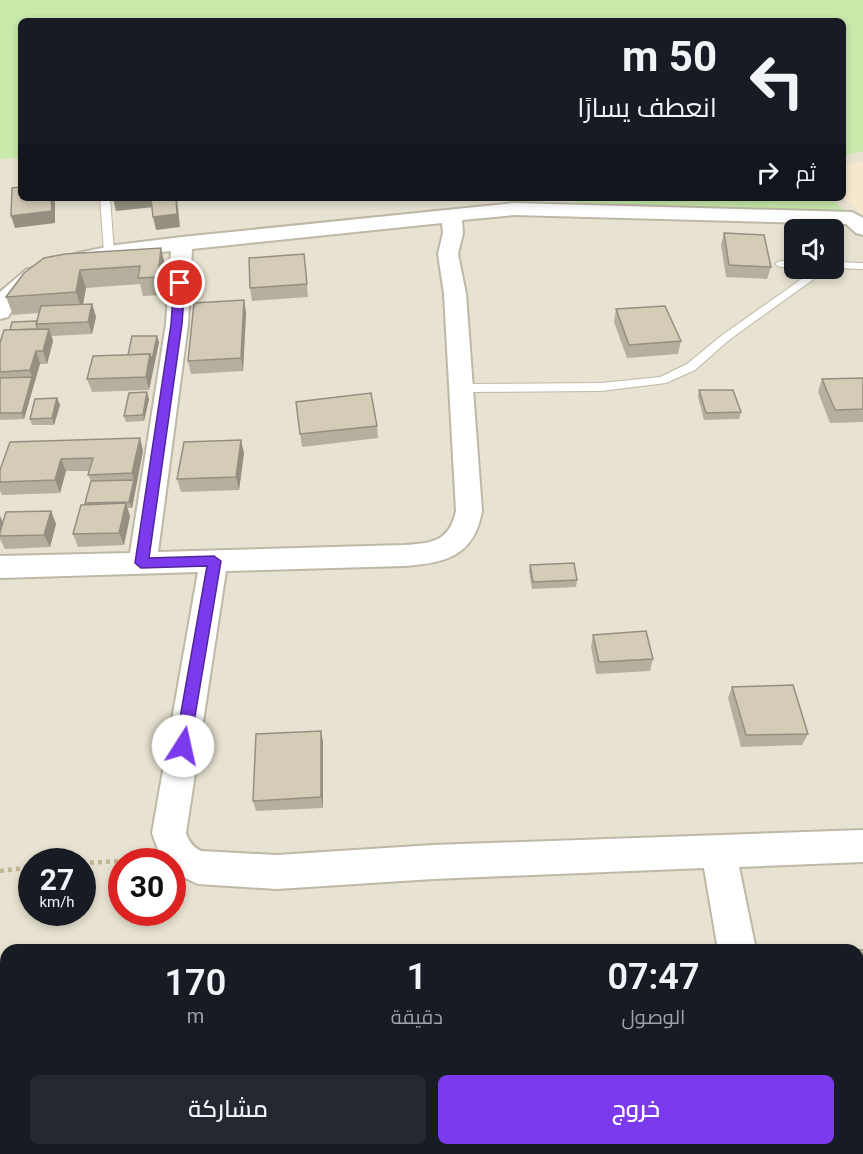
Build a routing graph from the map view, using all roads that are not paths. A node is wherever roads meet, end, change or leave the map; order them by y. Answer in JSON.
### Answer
{"nodes":[{"id":1,"x":105,"y":201,"type":"edge"},
{"id":2,"x":453,"y":215,"type":"junction"},
{"id":3,"x":863,"y":229,"type":"edge"},
{"id":4,"x":182,"y":243,"type":"junction"},
{"id":5,"x":109,"y":252,"type":"junction"},
{"id":6,"x":780,"y":264,"type":"dead end"},
{"id":7,"x":784,"y":264,"type":"edge"},
{"id":8,"x":844,"y":265,"type":"edge"},
{"id":9,"x":863,"y":266,"type":"edge"},
{"id":10,"x":808,"y":279,"type":"edge"},
{"id":11,"x":0,"y":312,"type":"edge"},
{"id":12,"x":462,"y":388,"type":"junction"},
{"id":13,"x":214,"y":561,"type":"junction"},
{"id":14,"x":141,"y":563,"type":"junction"},
{"id":15,"x":0,"y":567,"type":"edge"},
{"id":16,"x":863,"y":846,"type":"edge"},
{"id":17,"x":718,"y":851,"type":"junction"},
{"id":18,"x":736,"y":944,"type":"edge"}],
"edges":[{"from":1,"to":5,"type":"lane"},
{"from":2,"to":3,"type":"street"},
{"from":2,"to":4,"type":"street"},
{"from":2,"to":12,"type":"street"},
{"from":4,"to":5,"type":"street"},
{"from":4,"to":14,"type":"street"},
{"from":5,"to":11,"type":"street"},
{"from":6,"to":7,"type":"lane"},
{"from":8,"to":9,"type":"lane"},
{"from":10,"to":12,"type":"lane"},
{"from":12,"to":13,"type":"street"},
{"from":13,"to":14,"type":"street"},
{"from":13,"to":17,"type":"street"},
{"from":14,"to":15,"type":"street"},
{"from":16,"to":17,"type":"street"},
{"from":17,"to":18,"type":"street"}]}
